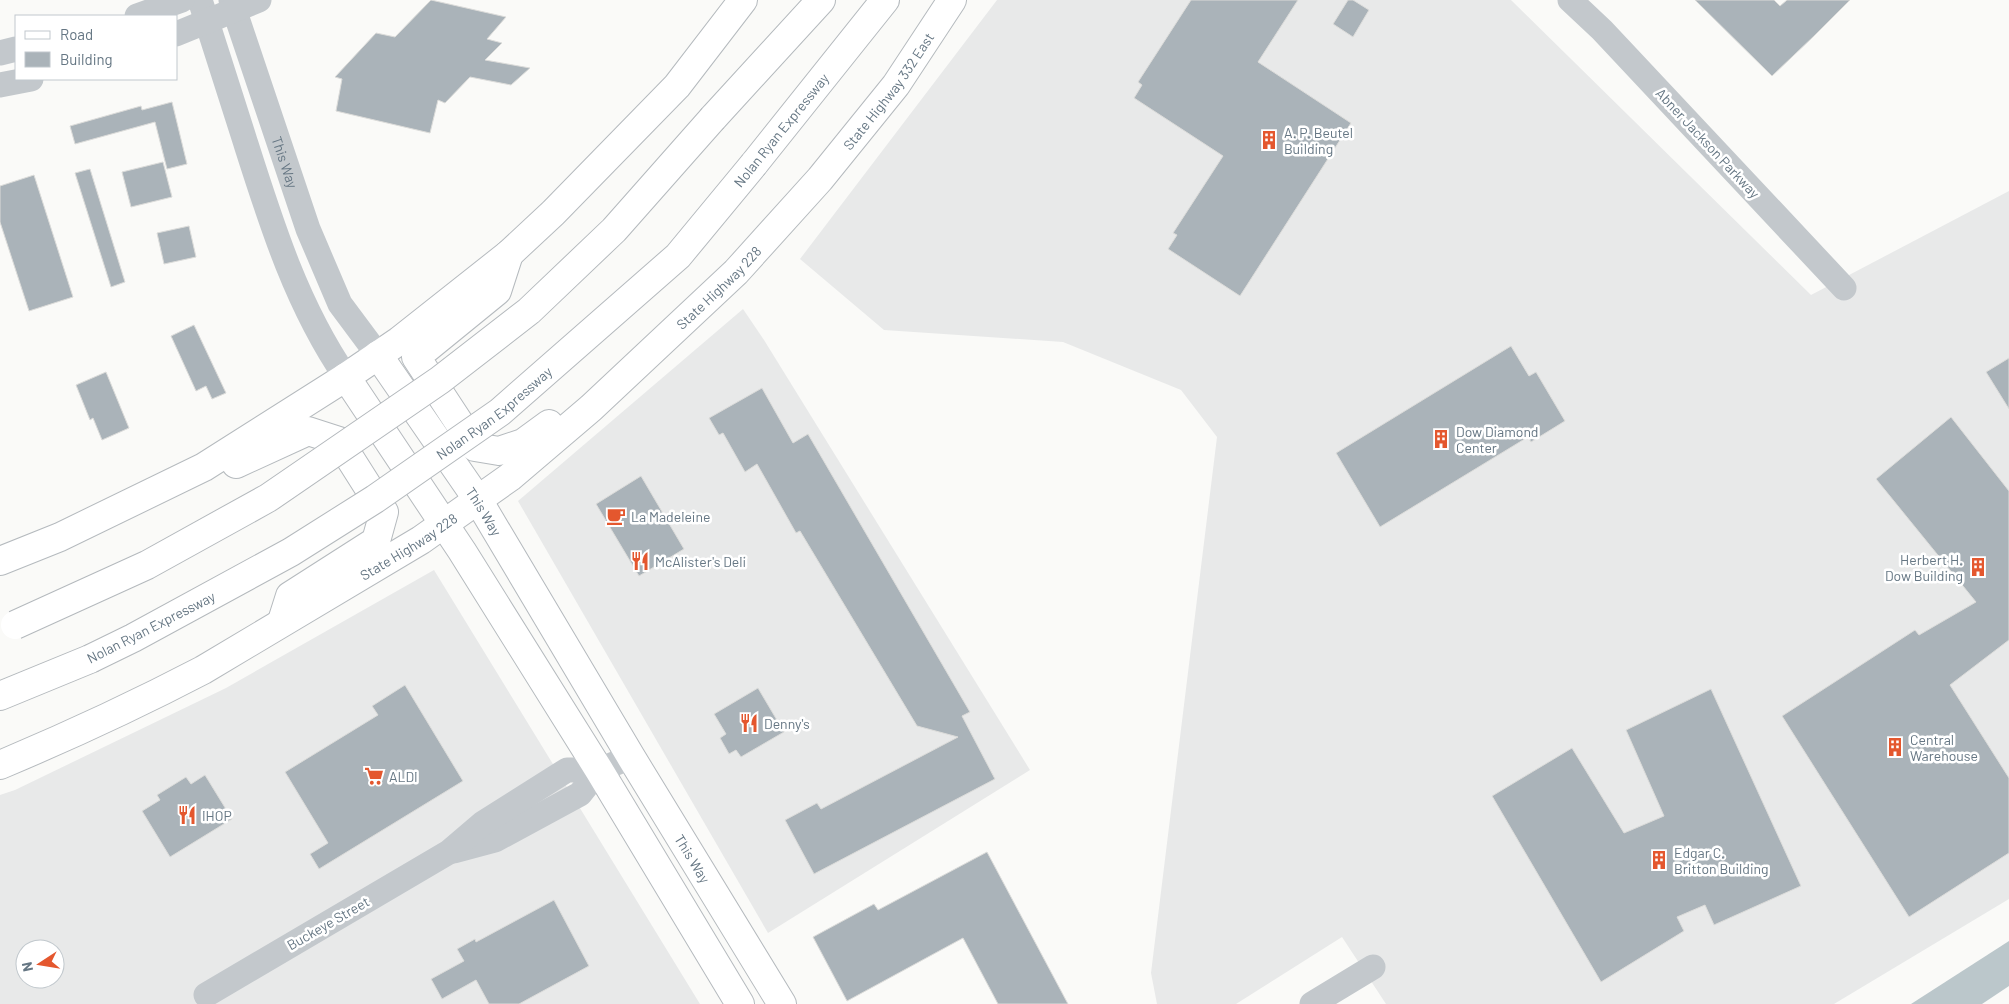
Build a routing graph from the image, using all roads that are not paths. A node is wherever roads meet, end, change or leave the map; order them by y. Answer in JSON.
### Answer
{"nodes":[{"id":1,"x":182,"y":0,"type":"edge"},
{"id":2,"x":259,"y":0,"type":"edge"},
{"id":3,"x":743,"y":0,"type":"edge"},
{"id":4,"x":820,"y":0,"type":"edge"},
{"id":5,"x":885,"y":0,"type":"edge"},
{"id":6,"x":952,"y":0,"type":"edge"},
{"id":7,"x":1570,"y":0,"type":"edge"},
{"id":8,"x":233,"y":6,"type":"edge"},
{"id":9,"x":204,"y":11,"type":"edge"},
{"id":10,"x":140,"y":15,"type":"edge"},
{"id":11,"x":178,"y":32,"type":"edge"},
{"id":12,"x":15,"y":49,"type":"edge"},
{"id":13,"x":0,"y":52,"type":"edge"},
{"id":14,"x":26,"y":80,"type":"edge"},
{"id":15,"x":0,"y":85,"type":"edge"},
{"id":16,"x":820,"y":179,"type":"joint"},
{"id":17,"x":508,"y":254,"type":"junction"},
{"id":18,"x":1844,"y":288,"type":"dead end"},
{"id":19,"x":378,"y":355,"type":"junction"},
{"id":20,"x":346,"y":377,"type":"junction"},
{"id":21,"x":591,"y":408,"type":"junction"},
{"id":22,"x":204,"y":467,"type":"junction"},
{"id":23,"x":478,"y":500,"type":"junction"},
{"id":24,"x":444,"y":523,"type":"junction"},
{"id":25,"x":0,"y":561,"type":"edge"},
{"id":26,"x":282,"y":622,"type":"junction"},
{"id":27,"x":7,"y":628,"type":"edge"},
{"id":28,"x":0,"y":696,"type":"edge"},
{"id":29,"x":631,"y":757,"type":"junction"},
{"id":30,"x":0,"y":765,"type":"edge"},
{"id":31,"x":600,"y":770,"type":"junction"},
{"id":32,"x":1373,"y":967,"type":"dead end"},
{"id":33,"x":206,"y":995,"type":"dead end"},
{"id":34,"x":740,"y":1004,"type":"edge"},
{"id":35,"x":782,"y":1004,"type":"edge"},
{"id":36,"x":1312,"y":1004,"type":"edge"}],
"edges":[{"from":1,"to":10,"type":"street"},
{"from":2,"to":8,"type":"street"},
{"from":3,"to":17,"type":"main road"},
{"from":4,"to":27,"type":"main road","bridge":true},
{"from":5,"to":28,"type":"main road","name":"Nolan Ryan Expressway","bridge":true},
{"from":6,"to":16,"type":"main road","name":"State Highway 332 East"},
{"from":7,"to":18,"type":"street","name":"Abner Jackson Parkway"},
{"from":8,"to":9,"type":"street"},
{"from":8,"to":19,"type":"street","name":"This Way"},
{"from":9,"to":11,"type":"street"},
{"from":9,"to":20,"type":"street"},
{"from":12,"to":13,"type":"street"},
{"from":14,"to":15,"type":"street"},
{"from":16,"to":21,"type":"main road","name":"State Highway 228"},
{"from":17,"to":19,"type":"main road"},
{"from":17,"to":21,"type":"main road"},
{"from":19,"to":20,"type":"main road"},
{"from":19,"to":23,"type":"main road","name":"This Way"},
{"from":20,"to":22,"type":"main road"},
{"from":20,"to":24,"type":"main road"},
{"from":21,"to":23,"type":"main road","name":"State Highway 228"},
{"from":22,"to":25,"type":"main road"},
{"from":22,"to":26,"type":"main road"},
{"from":23,"to":24,"type":"main road","name":"State Highway 228"},
{"from":23,"to":29,"type":"main road","name":"This Way"},
{"from":24,"to":26,"type":"main road","name":"State Highway 228"},
{"from":24,"to":31,"type":"main road"},
{"from":26,"to":30,"type":"main road","name":"State Highway 228"},
{"from":29,"to":31,"type":"street","name":"Buckeye Street"},
{"from":29,"to":35,"type":"main road","name":"This Way"},
{"from":31,"to":33,"type":"street","name":"Buckeye Street"},
{"from":31,"to":34,"type":"main road"},
{"from":32,"to":36,"type":"street"}]}
